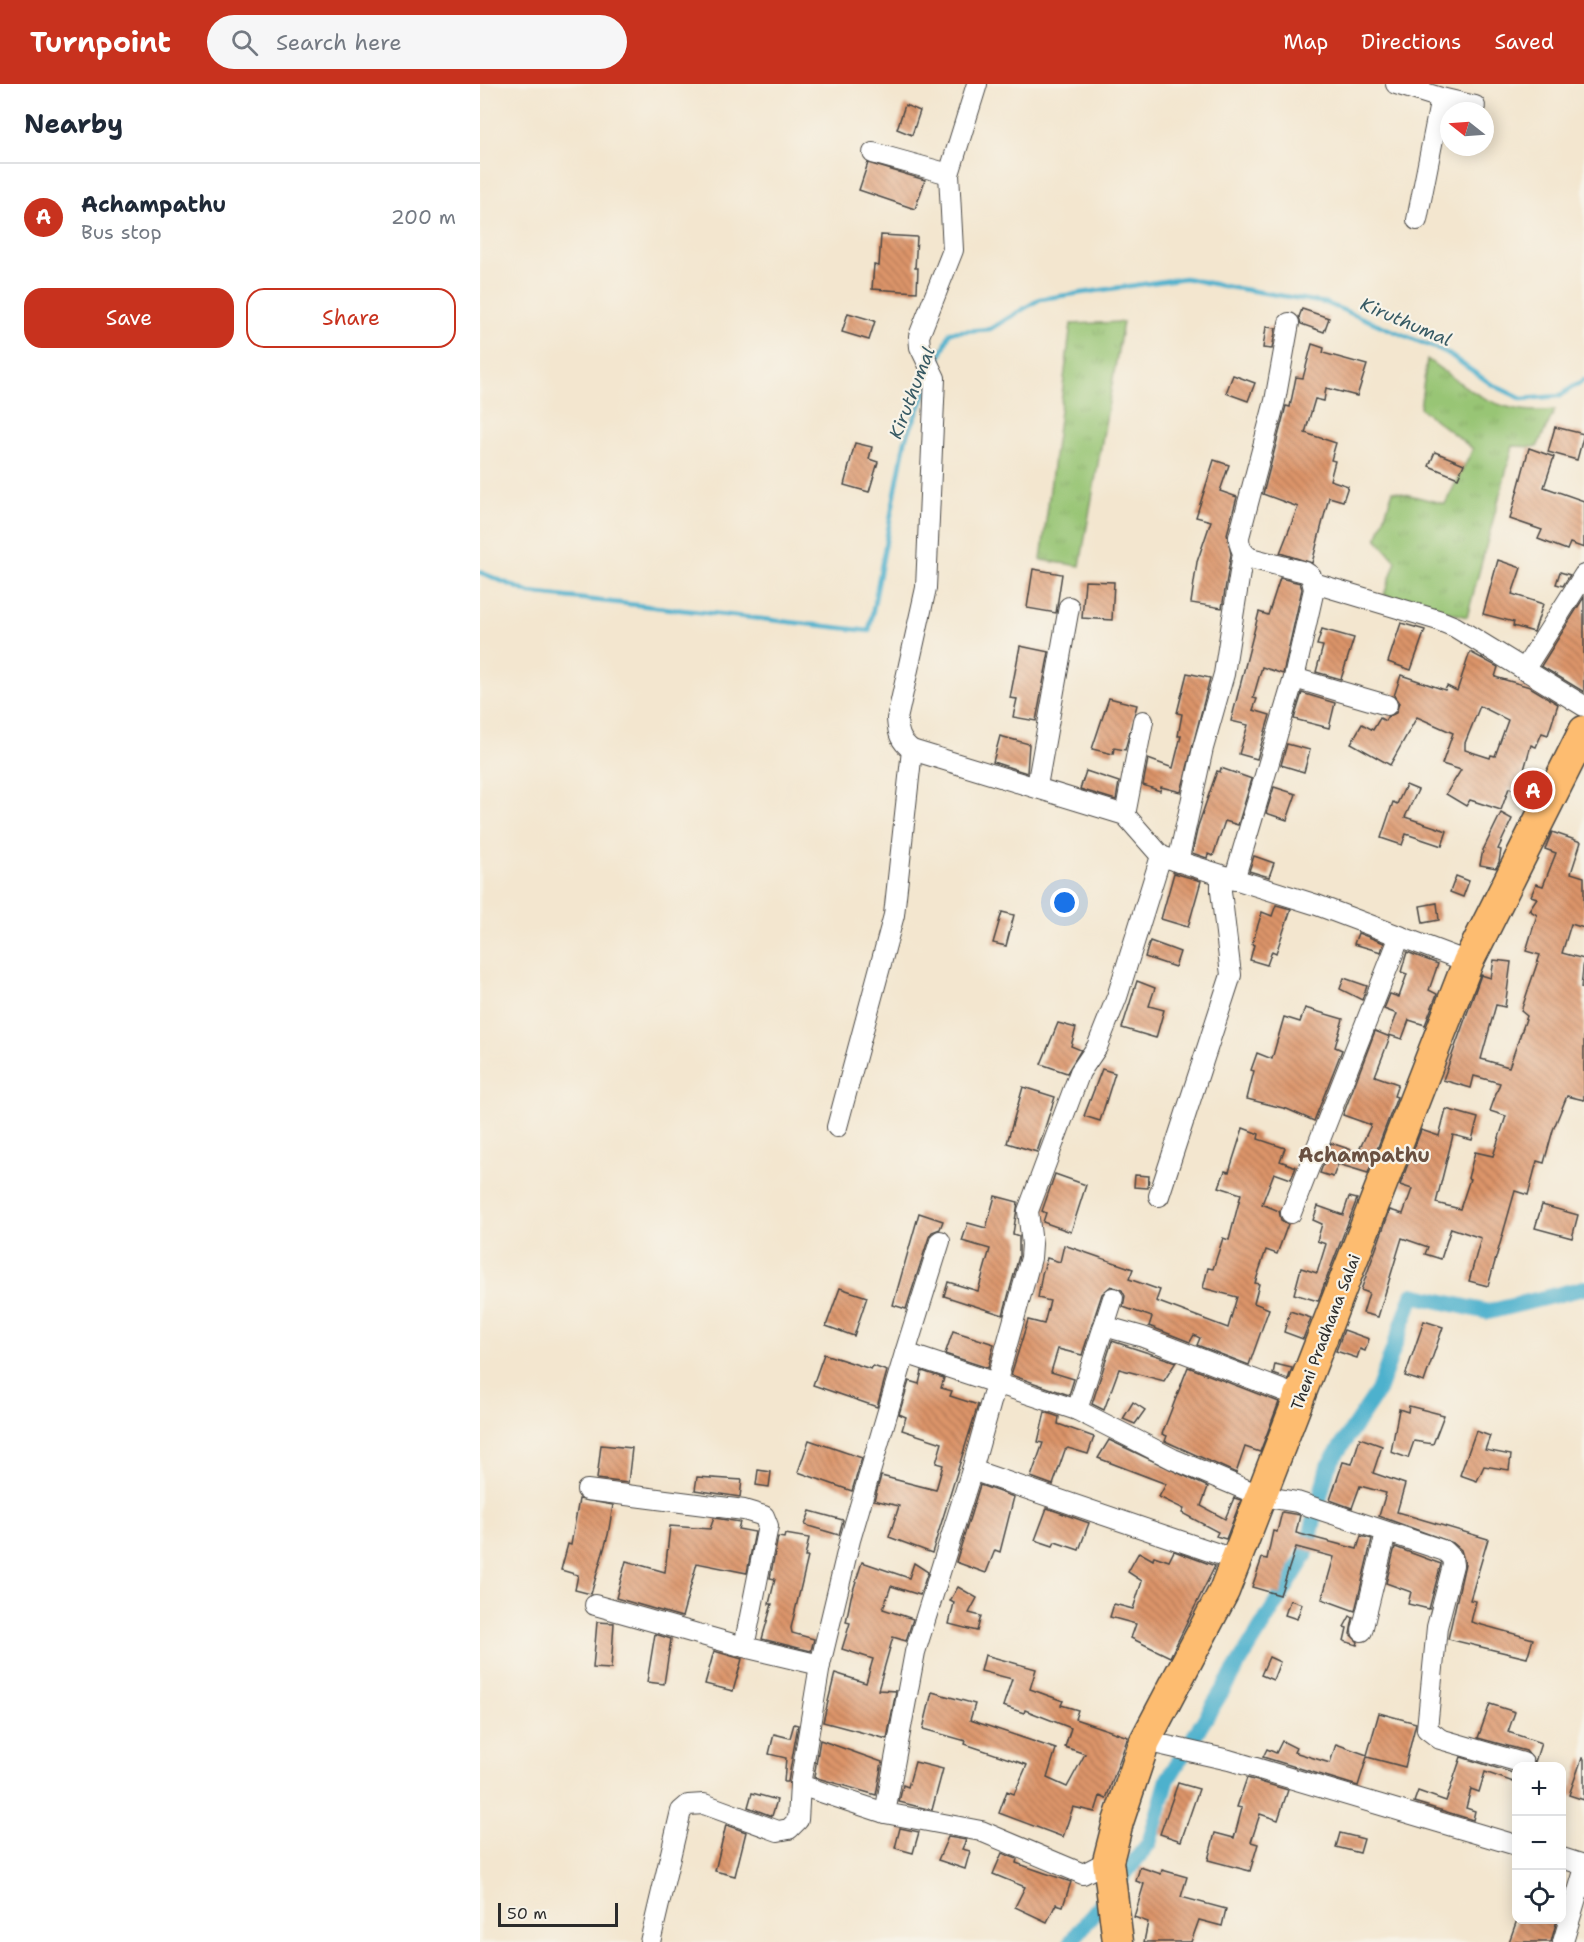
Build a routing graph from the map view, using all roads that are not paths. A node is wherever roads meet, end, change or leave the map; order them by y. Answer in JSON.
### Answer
{"nodes":[{"id":1,"x":977,"y":84,"type":"edge"},
{"id":2,"x":1396,"y":84,"type":"edge"},
{"id":3,"x":1441,"y":98,"type":"junction"},
{"id":4,"x":1458,"y":102,"type":"edge"},
{"id":5,"x":873,"y":153,"type":"dead end"},
{"id":6,"x":949,"y":174,"type":"junction"},
{"id":7,"x":1418,"y":220,"type":"dead end"},
{"id":8,"x":1289,"y":323,"type":"dead end"},
{"id":9,"x":1243,"y":553,"type":"junction"},
{"id":10,"x":1584,"y":574,"type":"edge"},
{"id":11,"x":1314,"y":583,"type":"junction"},
{"id":12,"x":1069,"y":607,"type":"dead end"},
{"id":13,"x":1524,"y":670,"type":"junction"},
{"id":14,"x":1294,"y":678,"type":"junction"},
{"id":15,"x":1387,"y":705,"type":"dead end"},
{"id":16,"x":1584,"y":706,"type":"edge"},
{"id":17,"x":1143,"y":721,"type":"dead end"},
{"id":18,"x":1584,"y":731,"type":"edge"},
{"id":19,"x":912,"y":750,"type":"junction"},
{"id":20,"x":1037,"y":786,"type":"junction"},
{"id":21,"x":1125,"y":815,"type":"junction"},
{"id":22,"x":1170,"y":859,"type":"junction"},
{"id":23,"x":1227,"y":878,"type":"junction"},
{"id":24,"x":1400,"y":936,"type":"junction"},
{"id":25,"x":1468,"y":962,"type":"junction"},
{"id":26,"x":837,"y":1127,"type":"dead end"},
{"id":27,"x":1159,"y":1196,"type":"dead end"},
{"id":28,"x":1290,"y":1213,"type":"dead end"},
{"id":29,"x":940,"y":1241,"type":"dead end"},
{"id":30,"x":1113,"y":1298,"type":"dead end"},
{"id":31,"x":1104,"y":1326,"type":"junction"},
{"id":32,"x":905,"y":1353,"type":"junction"},
{"id":33,"x":995,"y":1383,"type":"junction"},
{"id":34,"x":1300,"y":1397,"type":"junction"},
{"id":35,"x":1077,"y":1410,"type":"junction"},
{"id":36,"x":972,"y":1470,"type":"junction"},
{"id":37,"x":586,"y":1490,"type":"dead end"},
{"id":38,"x":1261,"y":1496,"type":"junction"},
{"id":39,"x":1386,"y":1533,"type":"junction"},
{"id":40,"x":1236,"y":1560,"type":"junction"},
{"id":41,"x":595,"y":1605,"type":"dead end"},
{"id":42,"x":1362,"y":1630,"type":"dead end"},
{"id":43,"x":744,"y":1647,"type":"junction"},
{"id":44,"x":820,"y":1665,"type":"junction"},
{"id":45,"x":1159,"y":1744,"type":"junction"},
{"id":46,"x":1520,"y":1762,"type":"edge"},
{"id":47,"x":800,"y":1785,"type":"junction"},
{"id":48,"x":885,"y":1813,"type":"junction"},
{"id":49,"x":1512,"y":1844,"type":"edge"},
{"id":50,"x":1566,"y":1859,"type":"edge"},
{"id":51,"x":1108,"y":1861,"type":"junction"},
{"id":52,"x":1584,"y":1865,"type":"edge"},
{"id":53,"x":1584,"y":1871,"type":"edge"},
{"id":54,"x":650,"y":1942,"type":"edge"},
{"id":55,"x":1118,"y":1942,"type":"edge"},
{"id":56,"x":1563,"y":1942,"type":"edge"}],
"edges":[{"from":1,"to":6,"type":"street"},
{"from":2,"to":3,"type":"street"},
{"from":3,"to":4,"type":"street"},
{"from":3,"to":7,"type":"street"},
{"from":5,"to":6,"type":"street"},
{"from":6,"to":19,"type":"street"},
{"from":8,"to":9,"type":"street"},
{"from":9,"to":11,"type":"street"},
{"from":9,"to":22,"type":"street"},
{"from":10,"to":13,"type":"street"},
{"from":11,"to":13,"type":"street"},
{"from":11,"to":14,"type":"street"},
{"from":12,"to":20,"type":"street"},
{"from":13,"to":16,"type":"street"},
{"from":14,"to":15,"type":"street"},
{"from":14,"to":23,"type":"street"},
{"from":17,"to":21,"type":"street"},
{"from":18,"to":25,"type":"main road","name":"Theni Pradhana Salai"},
{"from":19,"to":20,"type":"street"},
{"from":19,"to":26,"type":"street"},
{"from":20,"to":21,"type":"street"},
{"from":21,"to":22,"type":"street"},
{"from":22,"to":23,"type":"street"},
{"from":22,"to":33,"type":"street"},
{"from":23,"to":24,"type":"street"},
{"from":23,"to":27,"type":"street"},
{"from":24,"to":25,"type":"street"},
{"from":24,"to":28,"type":"street"},
{"from":25,"to":34,"type":"main road","name":"Theni Pradhana Salai"},
{"from":29,"to":32,"type":"street"},
{"from":30,"to":31,"type":"street"},
{"from":31,"to":34,"type":"street"},
{"from":31,"to":35,"type":"street"},
{"from":32,"to":33,"type":"street"},
{"from":32,"to":44,"type":"street"},
{"from":33,"to":35,"type":"street"},
{"from":33,"to":36,"type":"street"},
{"from":34,"to":38,"type":"main road","name":"Theni Pradhana Salai"},
{"from":35,"to":38,"type":"street"},
{"from":36,"to":40,"type":"street"},
{"from":36,"to":48,"type":"street"},
{"from":37,"to":43,"type":"street"},
{"from":38,"to":39,"type":"street"},
{"from":38,"to":40,"type":"main road","name":"Theni Pradhana Salai"},
{"from":39,"to":42,"type":"street"},
{"from":39,"to":46,"type":"street"},
{"from":40,"to":45,"type":"main road","name":"Theni Pradhana Salai"},
{"from":41,"to":43,"type":"street"},
{"from":43,"to":44,"type":"street"},
{"from":44,"to":47,"type":"street"},
{"from":45,"to":49,"type":"street"},
{"from":45,"to":51,"type":"main road","name":"Theni Pradhana Salai"},
{"from":47,"to":48,"type":"street"},
{"from":47,"to":54,"type":"street"},
{"from":48,"to":51,"type":"street"},
{"from":50,"to":52,"type":"street"},
{"from":51,"to":55,"type":"main road","name":"Theni Pradhana Salai"},
{"from":53,"to":56,"type":"street"}]}
